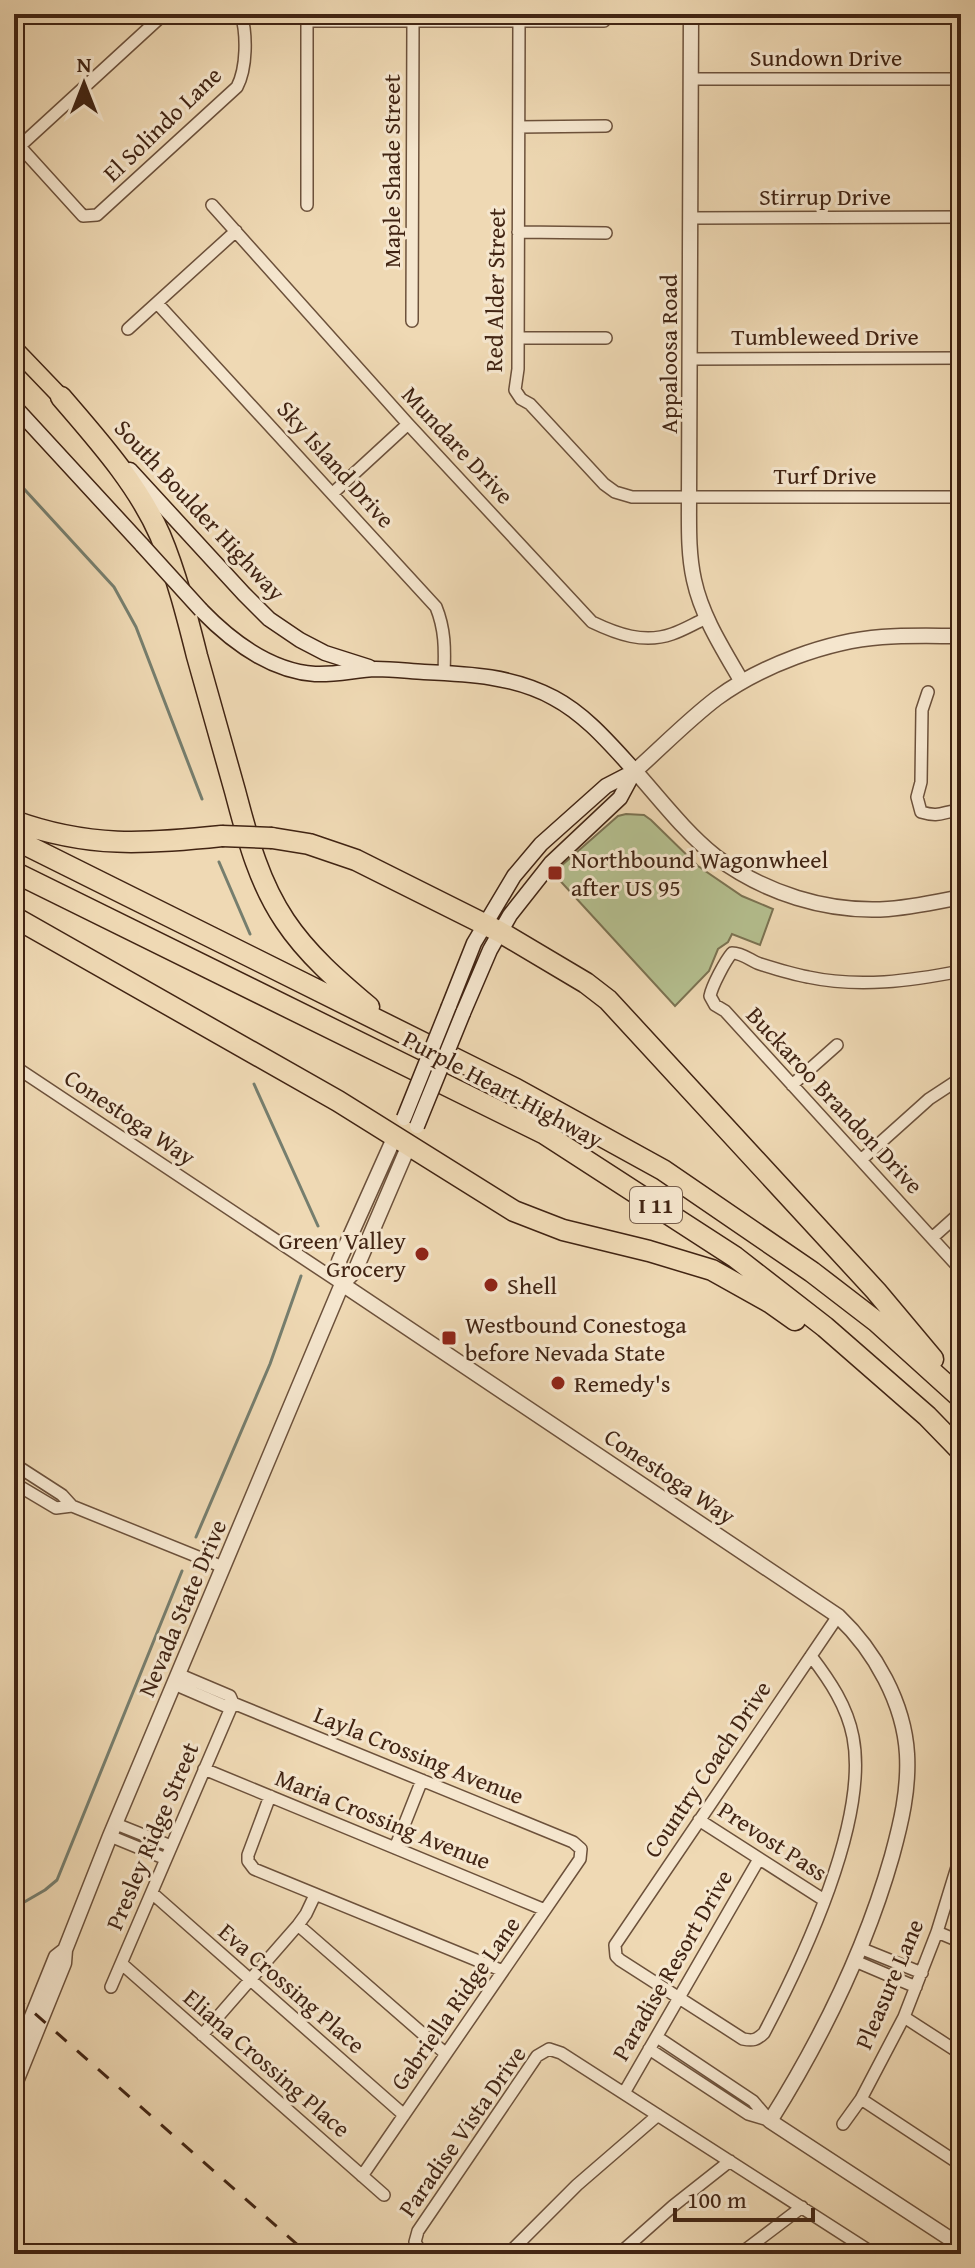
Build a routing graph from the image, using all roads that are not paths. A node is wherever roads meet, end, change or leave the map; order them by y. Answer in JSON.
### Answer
{"nodes":[{"id":1,"x":164,"y":14,"type":"edge"},
{"id":2,"x":241,"y":14,"type":"edge"},
{"id":3,"x":691,"y":14,"type":"edge"},
{"id":4,"x":307,"y":17,"type":"edge"},
{"id":5,"x":519,"y":21,"type":"junction"},
{"id":6,"x":604,"y":21,"type":"dead end"},
{"id":7,"x":413,"y":22,"type":"junction"},
{"id":8,"x":691,"y":79,"type":"junction"},
{"id":9,"x":961,"y":79,"type":"edge"},
{"id":10,"x":606,"y":126,"type":"dead end"},
{"id":11,"x":519,"y":127,"type":"junction"},
{"id":12,"x":17,"y":143,"type":"edge"},
{"id":13,"x":212,"y":205,"type":"dead end"},
{"id":14,"x":307,"y":205,"type":"dead end"},
{"id":15,"x":961,"y":217,"type":"edge"},
{"id":16,"x":690,"y":218,"type":"junction"},
{"id":17,"x":236,"y":231,"type":"junction"},
{"id":18,"x":518,"y":232,"type":"junction"},
{"id":19,"x":606,"y":233,"type":"dead end"},
{"id":20,"x":157,"y":303,"type":"junction"},
{"id":21,"x":412,"y":321,"type":"dead end"},
{"id":22,"x":128,"y":329,"type":"dead end"},
{"id":23,"x":518,"y":338,"type":"junction"},
{"id":24,"x":606,"y":338,"type":"dead end"},
{"id":25,"x":14,"y":348,"type":"edge"},
{"id":26,"x":961,"y":358,"type":"edge"},
{"id":27,"x":690,"y":359,"type":"junction"},
{"id":28,"x":61,"y":397,"type":"junction"},
{"id":29,"x":14,"y":406,"type":"edge"},
{"id":30,"x":408,"y":424,"type":"junction"},
{"id":31,"x":333,"y":493,"type":"junction"},
{"id":32,"x":961,"y":497,"type":"edge"},
{"id":33,"x":689,"y":498,"type":"junction"},
{"id":34,"x":707,"y":618,"type":"junction"},
{"id":35,"x":961,"y":636,"type":"edge"},
{"id":36,"x":375,"y":669,"type":"junction"},
{"id":37,"x":444,"y":673,"type":"junction"},
{"id":38,"x":742,"y":682,"type":"junction"},
{"id":39,"x":928,"y":692,"type":"dead end"},
{"id":40,"x":635,"y":771,"type":"junction"},
{"id":41,"x":961,"y":810,"type":"edge"},
{"id":42,"x":14,"y":821,"type":"edge"},
{"id":43,"x":14,"y":839,"type":"edge"},
{"id":44,"x":14,"y":872,"type":"edge"},
{"id":45,"x":14,"y":888,"type":"edge"},
{"id":46,"x":961,"y":897,"type":"edge"},
{"id":47,"x":14,"y":917,"type":"edge"},
{"id":48,"x":492,"y":928,"type":"junction"},
{"id":49,"x":961,"y":971,"type":"edge"},
{"id":50,"x":311,"y":1019,"type":"junction"},
{"id":51,"x":390,"y":1026,"type":"junction"},
{"id":52,"x":837,"y":1045,"type":"dead end"},
{"id":53,"x":14,"y":1066,"type":"edge"},
{"id":54,"x":961,"y":1078,"type":"edge"},
{"id":55,"x":792,"y":1085,"type":"junction"},
{"id":56,"x":406,"y":1132,"type":"junction"},
{"id":57,"x":861,"y":1160,"type":"junction"},
{"id":58,"x":961,"y":1212,"type":"edge"},
{"id":59,"x":932,"y":1238,"type":"junction"},
{"id":60,"x":961,"y":1270,"type":"edge"},
{"id":61,"x":342,"y":1284,"type":"junction"},
{"id":62,"x":961,"y":1395,"type":"edge"},
{"id":63,"x":961,"y":1451,"type":"edge"},
{"id":64,"x":961,"y":1460,"type":"edge"},
{"id":65,"x":14,"y":1464,"type":"edge"},
{"id":66,"x":14,"y":1483,"type":"edge"},
{"id":67,"x":72,"y":1506,"type":"junction"},
{"id":68,"x":223,"y":1567,"type":"junction"},
{"id":69,"x":838,"y":1616,"type":"junction"},
{"id":70,"x":811,"y":1656,"type":"junction"},
{"id":71,"x":176,"y":1679,"type":"junction"},
{"id":72,"x":233,"y":1703,"type":"junction"},
{"id":73,"x":204,"y":1769,"type":"junction"},
{"id":74,"x":422,"y":1780,"type":"junction"},
{"id":75,"x":270,"y":1796,"type":"junction"},
{"id":76,"x":699,"y":1820,"type":"junction"},
{"id":77,"x":113,"y":1830,"type":"junction"},
{"id":78,"x":171,"y":1846,"type":"junction"},
{"id":79,"x":395,"y":1848,"type":"junction"},
{"id":80,"x":581,"y":1854,"type":"joint"},
{"id":81,"x":961,"y":1854,"type":"edge"},
{"id":82,"x":166,"y":1859,"type":"junction"},
{"id":83,"x":759,"y":1859,"type":"junction"},
{"id":84,"x":152,"y":1893,"type":"junction"},
{"id":85,"x":315,"y":1895,"type":"junction"},
{"id":86,"x":824,"y":1900,"type":"junction"},
{"id":87,"x":545,"y":1910,"type":"junction"},
{"id":88,"x":298,"y":1925,"type":"junction"},
{"id":89,"x":937,"y":1932,"type":"junction"},
{"id":90,"x":961,"y":1942,"type":"edge"},
{"id":91,"x":65,"y":1950,"type":"junction"},
{"id":92,"x":858,"y":1955,"type":"junction"},
{"id":93,"x":122,"y":1964,"type":"junction"},
{"id":94,"x":503,"y":1971,"type":"junction"},
{"id":95,"x":922,"y":1973,"type":"junction"},
{"id":96,"x":250,"y":1979,"type":"junction"},
{"id":97,"x":111,"y":1987,"type":"dead end"},
{"id":98,"x":916,"y":1987,"type":"junction"},
{"id":99,"x":680,"y":1998,"type":"junction"},
{"id":100,"x":904,"y":2017,"type":"junction"},
{"id":101,"x":202,"y":2035,"type":"junction"},
{"id":102,"x":657,"y":2037,"type":"junction"},
{"id":103,"x":649,"y":2049,"type":"junction"},
{"id":104,"x":446,"y":2054,"type":"junction"},
{"id":105,"x":961,"y":2054,"type":"edge"},
{"id":106,"x":14,"y":2061,"type":"edge"},
{"id":107,"x":14,"y":2082,"type":"edge"},
{"id":108,"x":624,"y":2093,"type":"junction"},
{"id":109,"x":861,"y":2099,"type":"junction"},
{"id":110,"x":404,"y":2115,"type":"junction"},
{"id":111,"x":658,"y":2115,"type":"junction"},
{"id":112,"x":770,"y":2121,"type":"junction"},
{"id":113,"x":843,"y":2124,"type":"dead end"},
{"id":114,"x":730,"y":2161,"type":"junction"},
{"id":115,"x":961,"y":2165,"type":"edge"},
{"id":116,"x":362,"y":2176,"type":"junction"},
{"id":117,"x":384,"y":2195,"type":"dead end"},
{"id":118,"x":802,"y":2207,"type":"junction"},
{"id":119,"x":961,"y":2246,"type":"edge"},
{"id":120,"x":422,"y":2254,"type":"edge"},
{"id":121,"x":508,"y":2254,"type":"edge"},
{"id":122,"x":619,"y":2254,"type":"edge"},
{"id":123,"x":740,"y":2254,"type":"edge"},
{"id":124,"x":874,"y":2254,"type":"edge"}],
"edges":[{"from":1,"to":12,"type":"street"},
{"from":2,"to":12,"type":"street","name":"El Solindo Lane"},
{"from":3,"to":8,"type":"street","name":"Appaloosa Road"},
{"from":4,"to":7,"type":"street"},
{"from":4,"to":14,"type":"street"},
{"from":5,"to":6,"type":"street"},
{"from":5,"to":7,"type":"street"},
{"from":5,"to":11,"type":"street","name":"Red Alder Street"},
{"from":7,"to":21,"type":"street","name":"Maple Shade Street"},
{"from":8,"to":9,"type":"street","name":"Sundown Drive"},
{"from":8,"to":16,"type":"street","name":"Appaloosa Road"},
{"from":10,"to":11,"type":"street"},
{"from":11,"to":18,"type":"street","name":"Red Alder Street"},
{"from":13,"to":17,"type":"street","name":"Mundare Drive"},
{"from":15,"to":16,"type":"street","name":"Stirrup Drive"},
{"from":16,"to":27,"type":"street","name":"Appaloosa Road"},
{"from":17,"to":20,"type":"street"},
{"from":17,"to":30,"type":"street","name":"Mundare Drive"},
{"from":18,"to":19,"type":"street"},
{"from":18,"to":23,"type":"street","name":"Red Alder Street"},
{"from":20,"to":22,"type":"street"},
{"from":20,"to":31,"type":"street","name":"Sky Island Drive"},
{"from":23,"to":24,"type":"street"},
{"from":23,"to":33,"type":"street","name":"Red Alder Street"},
{"from":25,"to":28,"type":"main road","name":"South Boulder Highway"},
{"from":26,"to":27,"type":"street","name":"Tumbleweed Drive"},
{"from":27,"to":33,"type":"street","name":"Appaloosa Road"},
{"from":28,"to":36,"type":"street","name":"South Boulder Highway"},
{"from":28,"to":51,"type":"highway"},
{"from":29,"to":36,"type":"street","name":"South Boulder Highway","bridge":true},
{"from":30,"to":31,"type":"street"},
{"from":30,"to":34,"type":"street","name":"Mundare Drive"},
{"from":31,"to":37,"type":"street","name":"Sky Island Drive"},
{"from":32,"to":33,"type":"street","name":"Turf Drive"},
{"from":33,"to":34,"type":"street","name":"Appaloosa Road"},
{"from":34,"to":38,"type":"street","name":"Appaloosa Road"},
{"from":35,"to":38,"type":"street"},
{"from":36,"to":37,"type":"street","name":"South Boulder Highway"},
{"from":37,"to":40,"type":"street","name":"South Boulder Highway"},
{"from":38,"to":40,"type":"street"},
{"from":39,"to":41,"type":"street"},
{"from":40,"to":46,"type":"street","name":"South Boulder Highway"},
{"from":40,"to":48,"type":"street"},
{"from":40,"to":48,"type":"street"},
{"from":42,"to":48,"type":"highway","bridge":true},
{"from":43,"to":51,"type":"highway","name":"Purple Heart Highway","number":"I 11"},
{"from":44,"to":50,"type":"highway","name":"Purple Heart Highway","number":"I 11"},
{"from":45,"to":50,"type":"highway"},
{"from":47,"to":56,"type":"highway"},
{"from":48,"to":56,"type":"street","bridge":true},
{"from":48,"to":56,"type":"street","bridge":true},
{"from":48,"to":62,"type":"highway"},
{"from":49,"to":55,"type":"street","name":"Buckaroo Brandon Drive"},
{"from":50,"to":63,"type":"highway","name":"Purple Heart Highway","number":"I 11"},
{"from":51,"to":62,"type":"highway","name":"Purple Heart Highway","number":"I 11"},
{"from":52,"to":55,"type":"street"},
{"from":53,"to":61,"type":"street","name":"Conestoga Way"},
{"from":54,"to":57,"type":"street"},
{"from":55,"to":57,"type":"street","name":"Buckaroo Brandon Drive"},
{"from":56,"to":61,"type":"street","name":"Nevada State Drive"},
{"from":56,"to":64,"type":"highway"},
{"from":57,"to":59,"type":"street","name":"Buckaroo Brandon Drive"},
{"from":58,"to":59,"type":"street"},
{"from":59,"to":60,"type":"street","name":"Buckaroo Brandon Drive"},
{"from":61,"to":68,"type":"street","name":"Nevada State Drive"},
{"from":61,"to":69,"type":"street","name":"Conestoga Way"},
{"from":65,"to":67,"type":"street"},
{"from":66,"to":67,"type":"street"},
{"from":67,"to":68,"type":"street"},
{"from":68,"to":71,"type":"street","name":"Nevada State Drive"},
{"from":69,"to":70,"type":"street","name":"Country Coach Drive"},
{"from":69,"to":92,"type":"street","name":"Conestoga Way"},
{"from":70,"to":76,"type":"street","name":"Country Coach Drive"},
{"from":70,"to":86,"type":"street"},
{"from":71,"to":72,"type":"street","name":"Layla Crossing Avenue"},
{"from":71,"to":77,"type":"street","name":"Nevada State Drive"},
{"from":72,"to":73,"type":"street","name":"Presley Ridge Street"},
{"from":72,"to":74,"type":"street","name":"Layla Crossing Avenue"},
{"from":73,"to":75,"type":"street","name":"Maria Crossing Avenue"},
{"from":73,"to":78,"type":"street","name":"Presley Ridge Street"},
{"from":74,"to":79,"type":"street"},
{"from":74,"to":80,"type":"street","name":"Layla Crossing Avenue"},
{"from":75,"to":79,"type":"street","name":"Maria Crossing Avenue"},
{"from":75,"to":85,"type":"street"},
{"from":76,"to":83,"type":"street","name":"Prevost Pass"},
{"from":76,"to":99,"type":"street","name":"Country Coach Drive"},
{"from":77,"to":78,"type":"street"},
{"from":77,"to":82,"type":"street"},
{"from":77,"to":91,"type":"street","name":"Nevada State Drive"},
{"from":78,"to":82,"type":"street","name":"Presley Ridge Street"},
{"from":79,"to":87,"type":"street","name":"Maria Crossing Avenue"},
{"from":80,"to":87,"type":"street","name":"Gabriella Ridge Lane"},
{"from":81,"to":89,"type":"street","name":"Pleasure Lane"},
{"from":82,"to":84,"type":"street","name":"Presley Ridge Street"},
{"from":83,"to":86,"type":"street","name":"Prevost Pass"},
{"from":83,"to":99,"type":"street","name":"Paradise Resort Drive"},
{"from":84,"to":93,"type":"street","name":"Presley Ridge Street"},
{"from":84,"to":96,"type":"street","name":"Eva Crossing Place"},
{"from":85,"to":88,"type":"street"},
{"from":85,"to":94,"type":"street"},
{"from":86,"to":99,"type":"street"},
{"from":87,"to":94,"type":"street","name":"Gabriella Ridge Lane"},
{"from":88,"to":96,"type":"street"},
{"from":88,"to":104,"type":"street"},
{"from":89,"to":90,"type":"street"},
{"from":89,"to":95,"type":"street","name":"Pleasure Lane"},
{"from":91,"to":106,"type":"street","name":"Nevada State Drive"},
{"from":91,"to":107,"type":"street","name":"Nevada State Drive"},
{"from":92,"to":95,"type":"street"},
{"from":92,"to":98,"type":"street"},
{"from":92,"to":112,"type":"street","name":"Conestoga Way"},
{"from":93,"to":97,"type":"street","name":"Presley Ridge Street"},
{"from":93,"to":101,"type":"street","name":"Eliana Crossing Place"},
{"from":94,"to":104,"type":"street","name":"Gabriella Ridge Lane"},
{"from":95,"to":98,"type":"street","name":"Pleasure Lane"},
{"from":96,"to":101,"type":"street"},
{"from":96,"to":110,"type":"street","name":"Eva Crossing Place"},
{"from":98,"to":100,"type":"street","name":"Pleasure Lane"},
{"from":99,"to":102,"type":"street","name":"Paradise Resort Drive"},
{"from":100,"to":105,"type":"street"},
{"from":100,"to":109,"type":"street","name":"Pleasure Lane"},
{"from":101,"to":116,"type":"street","name":"Eliana Crossing Place"},
{"from":102,"to":103,"type":"street","name":"Paradise Resort Drive"},
{"from":102,"to":112,"type":"street"},
{"from":103,"to":108,"type":"street","name":"Paradise Resort Drive"},
{"from":103,"to":112,"type":"street"},
{"from":104,"to":110,"type":"street","name":"Gabriella Ridge Lane"},
{"from":108,"to":111,"type":"street"},
{"from":108,"to":120,"type":"street","name":"Paradise Vista Drive"},
{"from":109,"to":113,"type":"street","name":"Pleasure Lane"},
{"from":109,"to":115,"type":"street"},
{"from":110,"to":116,"type":"street","name":"Gabriella Ridge Lane"},
{"from":111,"to":114,"type":"street"},
{"from":111,"to":121,"type":"street"},
{"from":112,"to":119,"type":"street"},
{"from":114,"to":118,"type":"street"},
{"from":114,"to":122,"type":"street"},
{"from":116,"to":117,"type":"street","name":"Eliana Crossing Place"},
{"from":118,"to":123,"type":"street"},
{"from":118,"to":124,"type":"street"}]}
